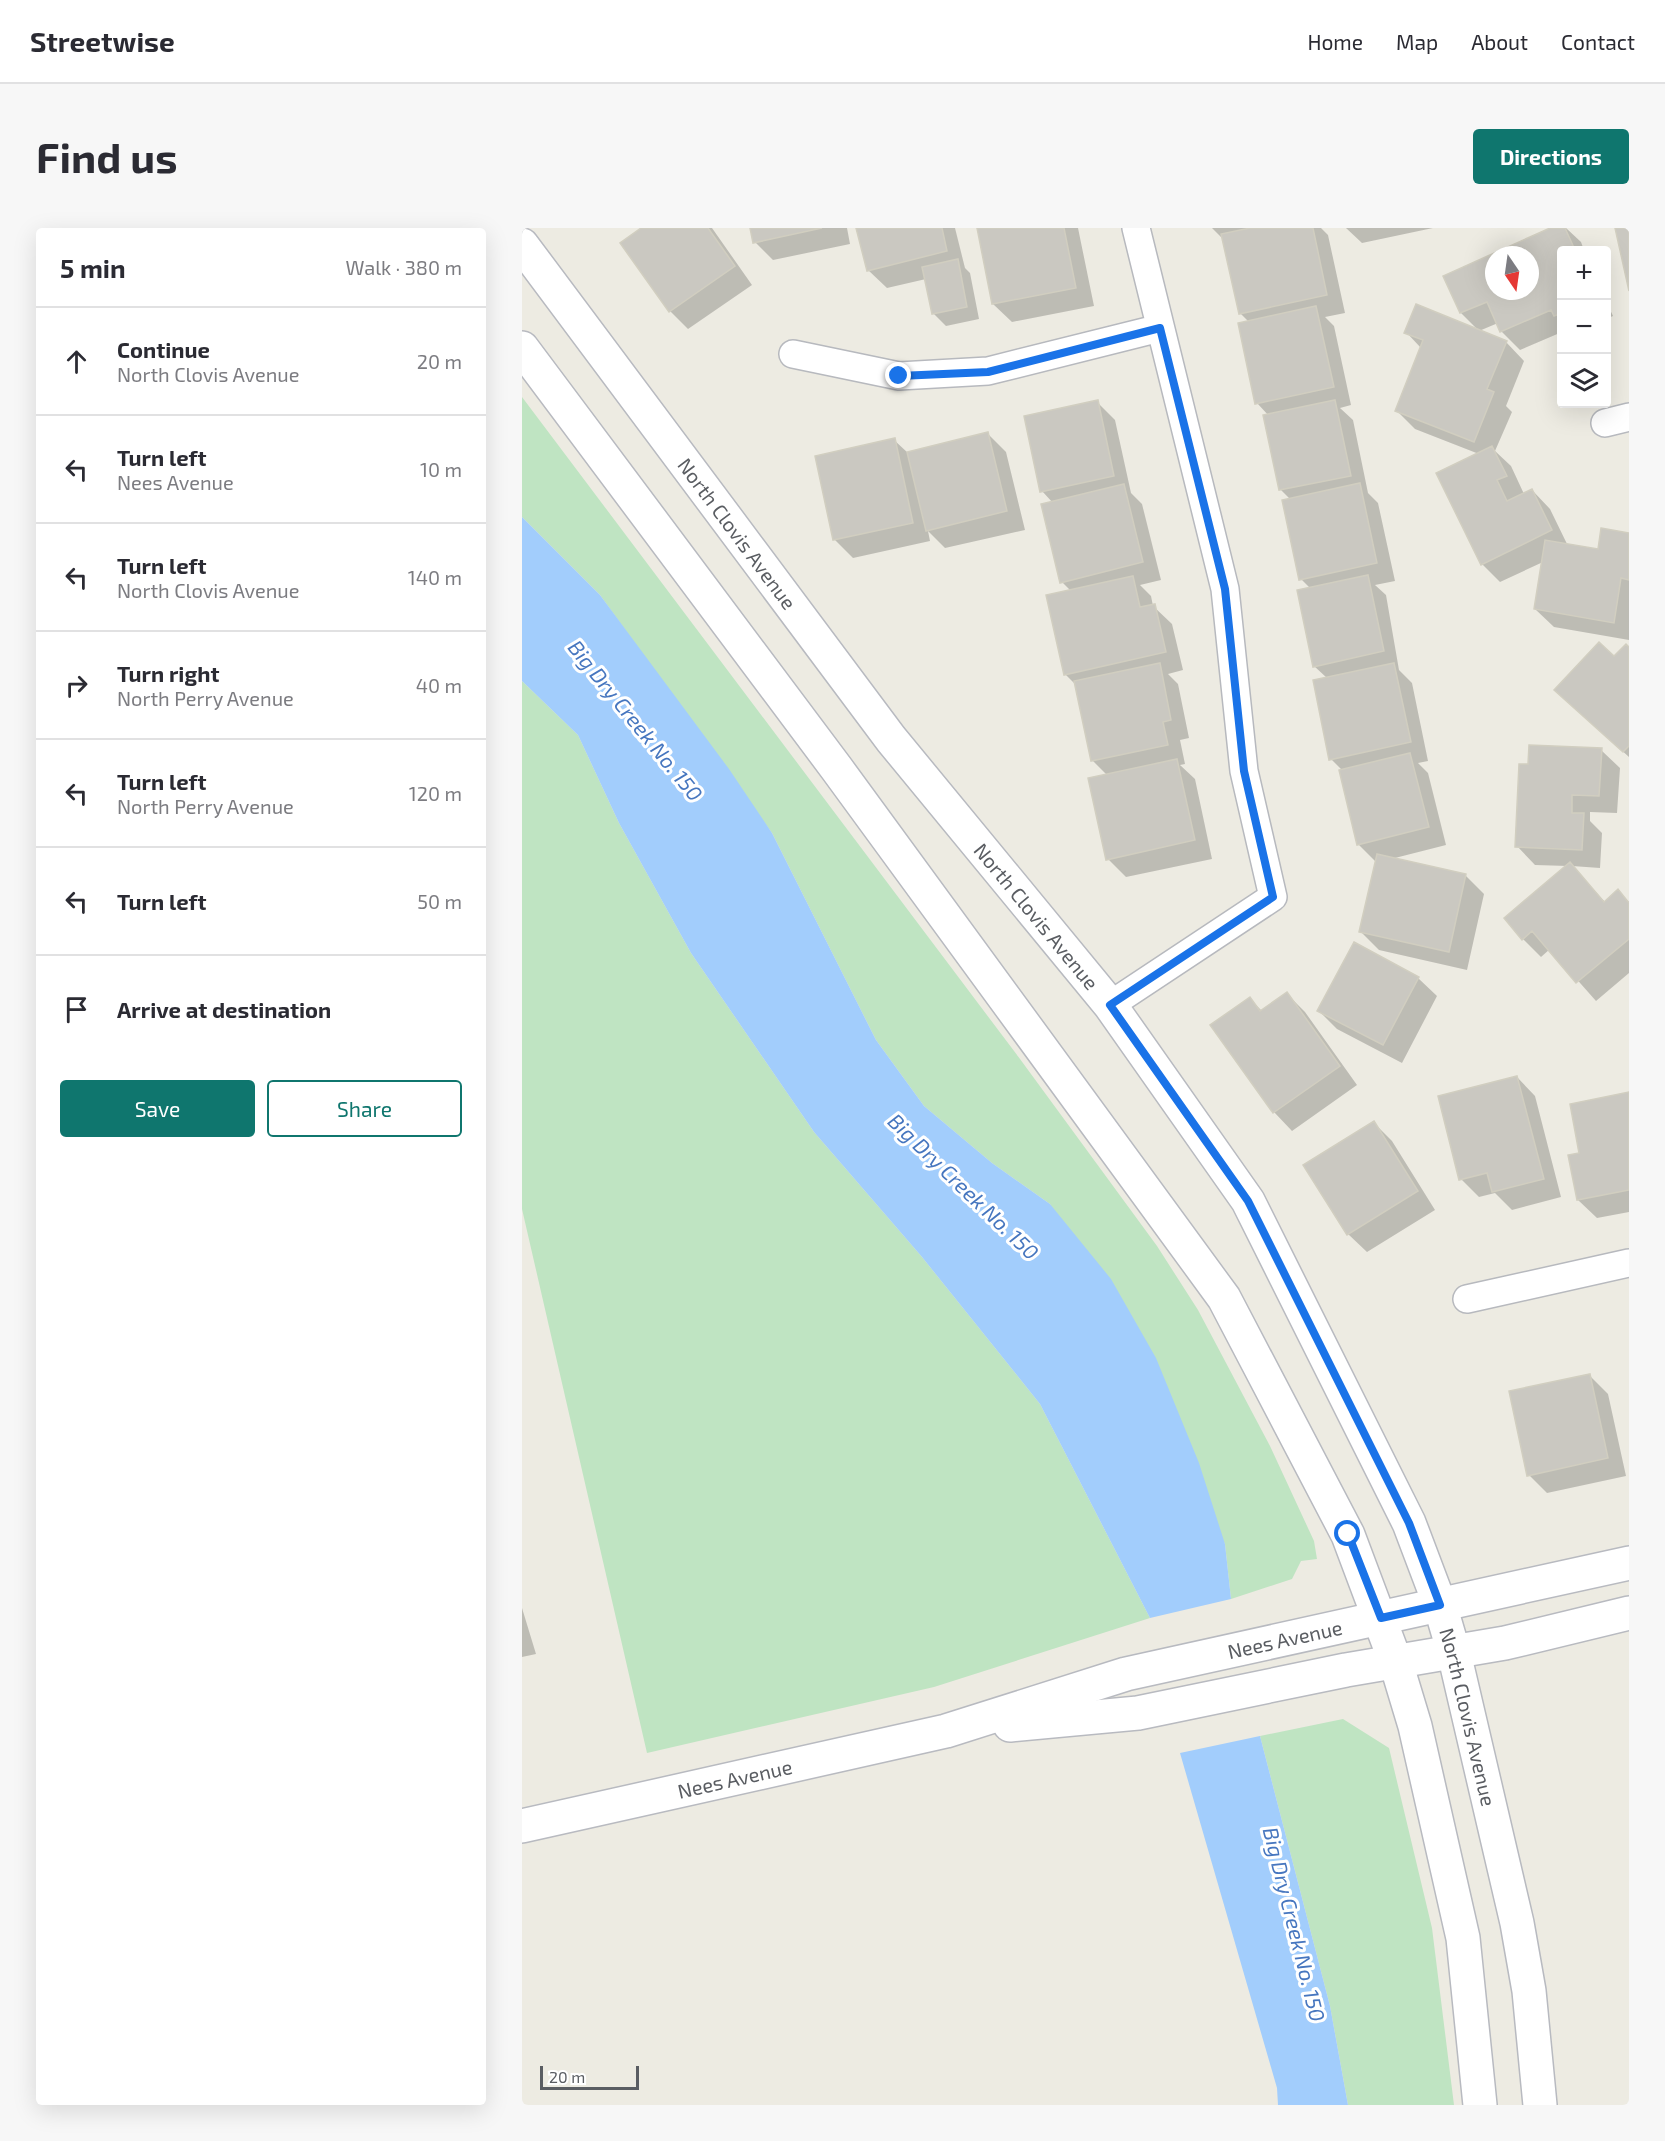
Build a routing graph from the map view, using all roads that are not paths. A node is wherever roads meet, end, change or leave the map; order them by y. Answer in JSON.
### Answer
{"nodes":[{"id":1,"x":1136,"y":228,"type":"edge"},
{"id":2,"x":522,"y":245,"type":"edge"},
{"id":3,"x":1160,"y":328,"type":"junction"},
{"id":4,"x":522,"y":348,"type":"edge"},
{"id":5,"x":793,"y":354,"type":"dead end"},
{"id":6,"x":1110,"y":1005,"type":"junction"},
{"id":7,"x":1629,"y":1263,"type":"edge"},
{"id":8,"x":1467,"y":1299,"type":"dead end"},
{"id":9,"x":1629,"y":1563,"type":"edge"},
{"id":10,"x":1440,"y":1605,"type":"junction"},
{"id":11,"x":1629,"y":1613,"type":"edge"},
{"id":12,"x":1381,"y":1618,"type":"junction"},
{"id":13,"x":1454,"y":1653,"type":"junction"},
{"id":14,"x":1396,"y":1663,"type":"junction"},
{"id":15,"x":946,"y":1731,"type":"junction"},
{"id":16,"x":522,"y":1826,"type":"edge"},
{"id":17,"x":1480,"y":2105,"type":"edge"},
{"id":18,"x":1540,"y":2105,"type":"edge"}],
"edges":[{"from":1,"to":3,"type":"street"},
{"from":2,"to":6,"type":"main road","name":"North Clovis Avenue"},
{"from":3,"to":5,"type":"street"},
{"from":3,"to":6,"type":"street"},
{"from":4,"to":12,"type":"main road"},
{"from":6,"to":10,"type":"main road","name":"North Clovis Avenue"},
{"from":7,"to":8,"type":"street"},
{"from":9,"to":10,"type":"main road","name":"Nees Avenue"},
{"from":10,"to":12,"type":"main road","name":"Nees Avenue"},
{"from":10,"to":13,"type":"main road","name":"North Clovis Avenue"},
{"from":11,"to":13,"type":"main road","name":"Nees Avenue"},
{"from":12,"to":14,"type":"main road"},
{"from":12,"to":15,"type":"main road","name":"Nees Avenue"},
{"from":13,"to":14,"type":"main road","name":"Nees Avenue"},
{"from":13,"to":18,"type":"main road","name":"North Clovis Avenue"},
{"from":14,"to":15,"type":"main road","name":"Nees Avenue"},
{"from":14,"to":17,"type":"main road"},
{"from":15,"to":16,"type":"main road","name":"Nees Avenue"}]}
